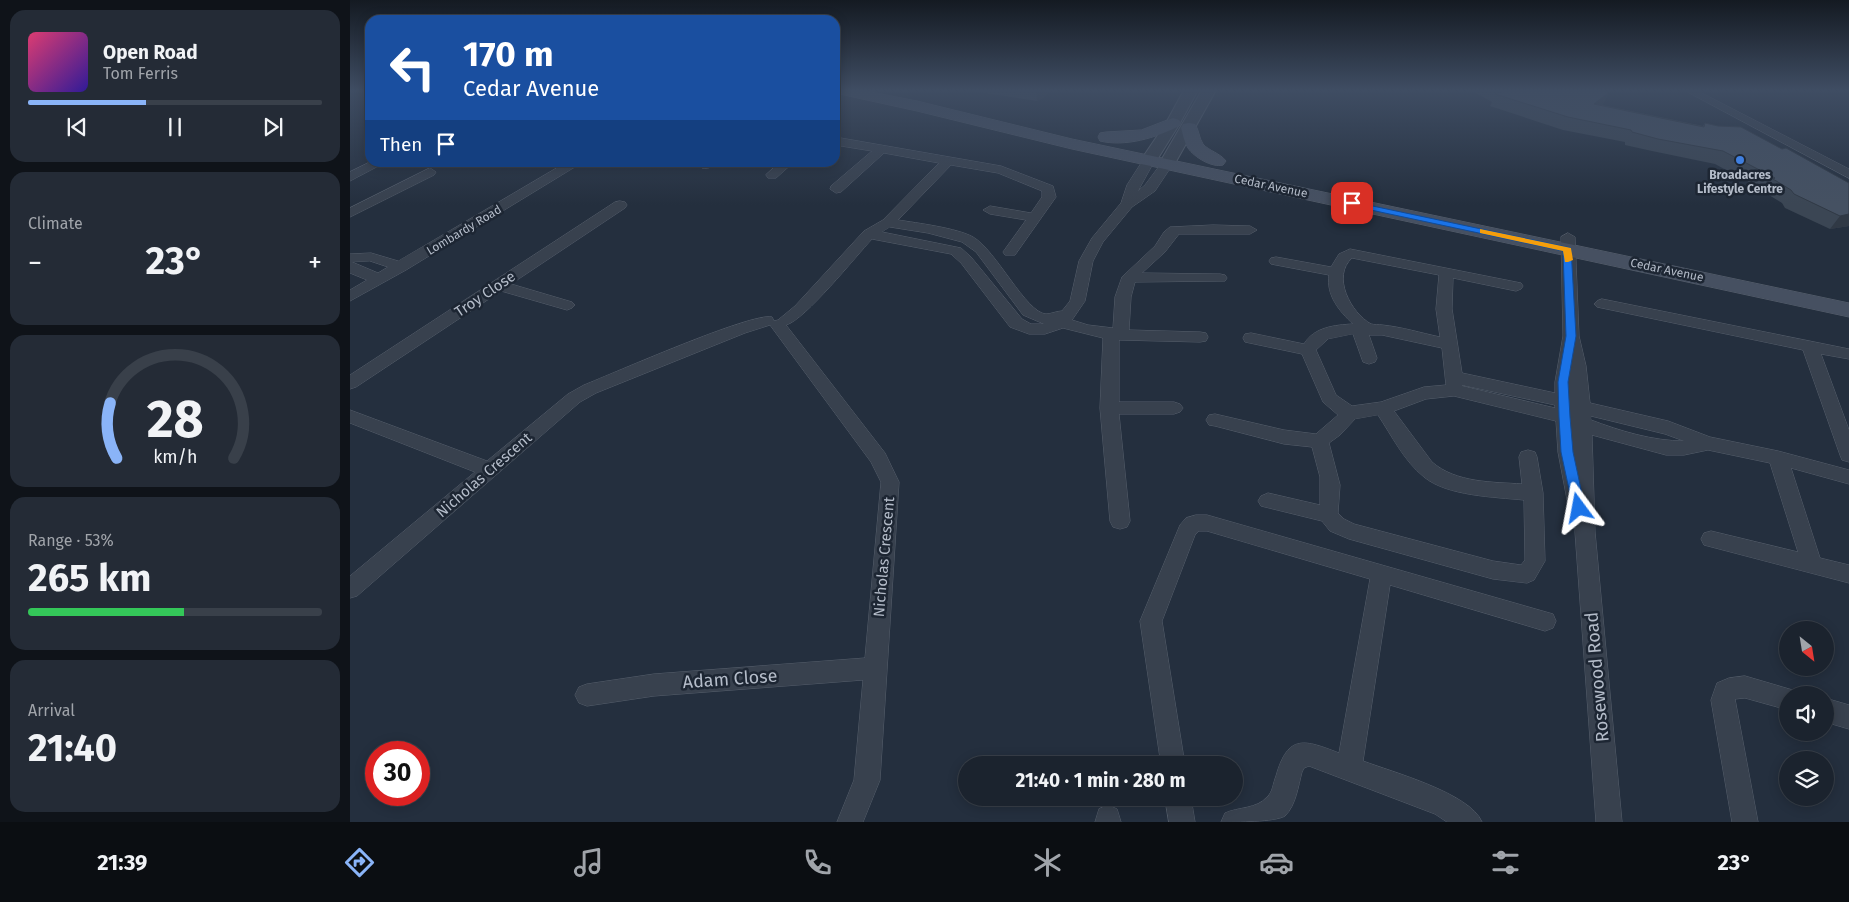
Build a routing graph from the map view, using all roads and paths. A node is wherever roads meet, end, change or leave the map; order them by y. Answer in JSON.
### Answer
{"nodes":[{"id":1,"x":1027,"y":128,"type":"edge"},
{"id":2,"x":1064,"y":128,"type":"edge"},
{"id":3,"x":1168,"y":128,"type":"edge"},
{"id":4,"x":1179,"y":128,"type":"edge"},
{"id":5,"x":1183,"y":128,"type":"edge"},
{"id":6,"x":1762,"y":128,"type":"edge"},
{"id":7,"x":1106,"y":137,"type":"junction"},
{"id":8,"x":840,"y":142,"type":"edge"},
{"id":9,"x":881,"y":150,"type":"junction"},
{"id":10,"x":1162,"y":156,"type":"junction"},
{"id":11,"x":948,"y":161,"type":"junction"},
{"id":12,"x":1217,"y":161,"type":"junction"},
{"id":13,"x":370,"y":167,"type":"edge"},
{"id":14,"x":569,"y":167,"type":"edge"},
{"id":15,"x":782,"y":167,"type":"edge"},
{"id":16,"x":430,"y":172,"type":"dead end"},
{"id":17,"x":1849,"y":174,"type":"edge"},
{"id":18,"x":772,"y":175,"type":"dead end"},
{"id":19,"x":350,"y":177,"type":"edge"},
{"id":20,"x":836,"y":189,"type":"dead end"},
{"id":21,"x":620,"y":204,"type":"dead end"},
{"id":22,"x":1127,"y":204,"type":"junction"},
{"id":23,"x":990,"y":210,"type":"dead end"},
{"id":24,"x":350,"y":213,"type":"edge"},
{"id":25,"x":1033,"y":217,"type":"junction"},
{"id":26,"x":888,"y":223,"type":"junction"},
{"id":27,"x":1250,"y":230,"type":"dead end"},
{"id":28,"x":869,"y":234,"type":"junction"},
{"id":29,"x":1568,"y":243,"type":"junction"},
{"id":30,"x":1010,"y":252,"type":"dead end"},
{"id":31,"x":350,"y":258,"type":"edge"},
{"id":32,"x":1276,"y":261,"type":"dead end"},
{"id":33,"x":990,"y":262,"type":"junction"},
{"id":34,"x":350,"y":266,"type":"edge"},
{"id":35,"x":401,"y":267,"type":"junction"},
{"id":36,"x":971,"y":267,"type":"junction"},
{"id":37,"x":1336,"y":272,"type":"junction"},
{"id":38,"x":1446,"y":272,"type":"junction"},
{"id":39,"x":1129,"y":277,"type":"junction"},
{"id":40,"x":1220,"y":278,"type":"dead end"},
{"id":41,"x":379,"y":279,"type":"junction"},
{"id":42,"x":498,"y":285,"type":"junction"},
{"id":43,"x":1516,"y":286,"type":"dead end"},
{"id":44,"x":350,"y":296,"type":"edge"},
{"id":45,"x":1849,"y":298,"type":"edge"},
{"id":46,"x":1602,"y":304,"type":"dead end"},
{"id":47,"x":567,"y":305,"type":"dead end"},
{"id":48,"x":1849,"y":310,"type":"edge"},
{"id":49,"x":1062,"y":317,"type":"junction"},
{"id":50,"x":777,"y":319,"type":"junction"},
{"id":51,"x":1363,"y":328,"type":"junction"},
{"id":52,"x":1116,"y":334,"type":"junction"},
{"id":53,"x":1200,"y":337,"type":"dead end"},
{"id":54,"x":1251,"y":338,"type":"dead end"},
{"id":55,"x":1449,"y":344,"type":"junction"},
{"id":56,"x":1810,"y":346,"type":"junction"},
{"id":57,"x":1308,"y":350,"type":"junction"},
{"id":58,"x":1849,"y":354,"type":"edge"},
{"id":59,"x":1369,"y":358,"type":"dead end"},
{"id":60,"x":350,"y":383,"type":"edge"},
{"id":61,"x":1454,"y":383,"type":"junction"},
{"id":62,"x":1109,"y":408,"type":"junction"},
{"id":63,"x":1174,"y":408,"type":"dead end"},
{"id":64,"x":1383,"y":408,"type":"junction"},
{"id":65,"x":1574,"y":408,"type":"junction"},
{"id":66,"x":1528,"y":410,"type":"junction"},
{"id":67,"x":1350,"y":413,"type":"junction"},
{"id":68,"x":350,"y":416,"type":"edge"},
{"id":69,"x":1215,"y":420,"type":"dead end"},
{"id":70,"x":1319,"y":441,"type":"junction"},
{"id":71,"x":1708,"y":443,"type":"junction"},
{"id":72,"x":1567,"y":452,"type":"junction"},
{"id":73,"x":1849,"y":455,"type":"edge"},
{"id":74,"x":1528,"y":457,"type":"dead end"},
{"id":75,"x":1778,"y":458,"type":"junction"},
{"id":76,"x":490,"y":470,"type":"junction"},
{"id":77,"x":1849,"y":477,"type":"edge"},
{"id":78,"x":1533,"y":493,"type":"junction"},
{"id":79,"x":1268,"y":501,"type":"dead end"},
{"id":80,"x":1328,"y":515,"type":"junction"},
{"id":81,"x":1120,"y":521,"type":"dead end"},
{"id":82,"x":1585,"y":532,"type":"junction"},
{"id":83,"x":1711,"y":539,"type":"dead end"},
{"id":84,"x":1812,"y":564,"type":"junction"},
{"id":85,"x":1380,"y":574,"type":"junction"},
{"id":86,"x":1849,"y":574,"type":"edge"},
{"id":87,"x":350,"y":589,"type":"edge"},
{"id":88,"x":1545,"y":621,"type":"dead end"},
{"id":89,"x":874,"y":668,"type":"junction"},
{"id":90,"x":587,"y":695,"type":"dead end"},
{"id":91,"x":1779,"y":696,"type":"edge"},
{"id":92,"x":1834,"y":713,"type":"edge"},
{"id":93,"x":1849,"y":717,"type":"edge"},
{"id":94,"x":1172,"y":756,"type":"edge"},
{"id":95,"x":1350,"y":769,"type":"junction"},
{"id":96,"x":1179,"y":806,"type":"edge"},
{"id":97,"x":850,"y":822,"type":"edge"},
{"id":98,"x":1182,"y":822,"type":"edge"},
{"id":99,"x":1234,"y":822,"type":"edge"},
{"id":100,"x":1469,"y":822,"type":"edge"},
{"id":101,"x":1609,"y":822,"type":"edge"},
{"id":102,"x":1745,"y":822,"type":"edge"}],
"edges":[{"from":1,"to":10,"type":"main road","name":"Cedar Avenue"},
{"from":2,"to":7,"type":"main road","name":"Cedar Avenue"},
{"from":3,"to":7,"type":"main road"},
{"from":4,"to":10,"type":"street"},
{"from":5,"to":12,"type":"main road"},
{"from":6,"to":17,"type":"street"},
{"from":7,"to":10,"type":"main road","name":"Cedar Avenue"},
{"from":8,"to":9,"type":"street"},
{"from":9,"to":11,"type":"street"},
{"from":9,"to":20,"type":"street"},
{"from":10,"to":12,"type":"main road","name":"Cedar Avenue"},
{"from":10,"to":22,"type":"street"},
{"from":10,"to":22,"type":"street"},
{"from":10,"to":29,"type":"main road","name":"Cedar Avenue"},
{"from":11,"to":25,"type":"street"},
{"from":11,"to":26,"type":"street","name":"Nicholas Crescent"},
{"from":12,"to":29,"type":"main road","name":"Cedar Avenue"},
{"from":13,"to":19,"type":"street"},
{"from":14,"to":35,"type":"street","name":"Lombardy Road"},
{"from":15,"to":18,"type":"street"},
{"from":16,"to":24,"type":"street"},
{"from":21,"to":42,"type":"street","name":"Troy Close"},
{"from":22,"to":49,"type":"street"},
{"from":23,"to":25,"type":"street"},
{"from":25,"to":30,"type":"street"},
{"from":26,"to":28,"type":"street","name":"Nicholas Crescent"},
{"from":26,"to":33,"type":"street"},
{"from":27,"to":39,"type":"street"},
{"from":28,"to":36,"type":"street"},
{"from":28,"to":50,"type":"street","name":"Nicholas Crescent"},
{"from":29,"to":45,"type":"main road","name":"Cedar Avenue"},
{"from":29,"to":48,"type":"main road","name":"Cedar Avenue"},
{"from":29,"to":65,"type":"street","name":"Rosewood Road"},
{"from":31,"to":35,"type":"street"},
{"from":32,"to":37,"type":"street"},
{"from":33,"to":36,"type":"street"},
{"from":33,"to":49,"type":"street"},
{"from":34,"to":41,"type":"street"},
{"from":35,"to":41,"type":"street","name":"Lombardy Road"},
{"from":36,"to":49,"type":"street"},
{"from":37,"to":38,"type":"street"},
{"from":37,"to":51,"type":"street"},
{"from":38,"to":43,"type":"street"},
{"from":38,"to":55,"type":"street"},
{"from":39,"to":40,"type":"street"},
{"from":39,"to":52,"type":"street"},
{"from":41,"to":44,"type":"street","name":"Lombardy Road"},
{"from":42,"to":47,"type":"street"},
{"from":42,"to":60,"type":"street","name":"Troy Close"},
{"from":46,"to":56,"type":"street"},
{"from":49,"to":52,"type":"street"},
{"from":50,"to":76,"type":"street","name":"Nicholas Crescent"},
{"from":50,"to":89,"type":"street","name":"Nicholas Crescent"},
{"from":51,"to":55,"type":"street"},
{"from":51,"to":57,"type":"street"},
{"from":51,"to":59,"type":"street"},
{"from":52,"to":53,"type":"street"},
{"from":52,"to":62,"type":"street"},
{"from":54,"to":57,"type":"street"},
{"from":55,"to":61,"type":"street"},
{"from":56,"to":58,"type":"street"},
{"from":56,"to":73,"type":"street"},
{"from":57,"to":67,"type":"street"},
{"from":61,"to":64,"type":"street"},
{"from":61,"to":65,"type":"street"},
{"from":61,"to":66,"type":"street"},
{"from":62,"to":63,"type":"street"},
{"from":62,"to":81,"type":"street"},
{"from":64,"to":67,"type":"street"},
{"from":64,"to":78,"type":"street"},
{"from":65,"to":66,"type":"street"},
{"from":65,"to":71,"type":"street"},
{"from":65,"to":71,"type":"street"},
{"from":65,"to":72,"type":"street","name":"Rosewood Road"},
{"from":65,"to":82,"type":"street","name":"Rosewood Road"},
{"from":66,"to":72,"type":"street"},
{"from":67,"to":70,"type":"street"},
{"from":68,"to":76,"type":"street"},
{"from":69,"to":70,"type":"street"},
{"from":70,"to":80,"type":"street"},
{"from":71,"to":75,"type":"street"},
{"from":72,"to":82,"type":"street","name":"Rosewood Road"},
{"from":74,"to":78,"type":"street"},
{"from":75,"to":77,"type":"street"},
{"from":75,"to":84,"type":"street"},
{"from":76,"to":87,"type":"street","name":"Nicholas Crescent"},
{"from":78,"to":80,"type":"street"},
{"from":79,"to":80,"type":"street"},
{"from":82,"to":101,"type":"street","name":"Rosewood Road"},
{"from":83,"to":84,"type":"street"},
{"from":84,"to":86,"type":"street"},
{"from":85,"to":88,"type":"street"},
{"from":85,"to":94,"type":"street"},
{"from":85,"to":95,"type":"street"},
{"from":89,"to":90,"type":"street","name":"Adam Close"},
{"from":89,"to":97,"type":"street","name":"Nicholas Crescent"},
{"from":91,"to":102,"type":"street"},
{"from":92,"to":93,"type":"street"},
{"from":95,"to":99,"type":"street"},
{"from":95,"to":100,"type":"street"},
{"from":96,"to":98,"type":"street"}]}
